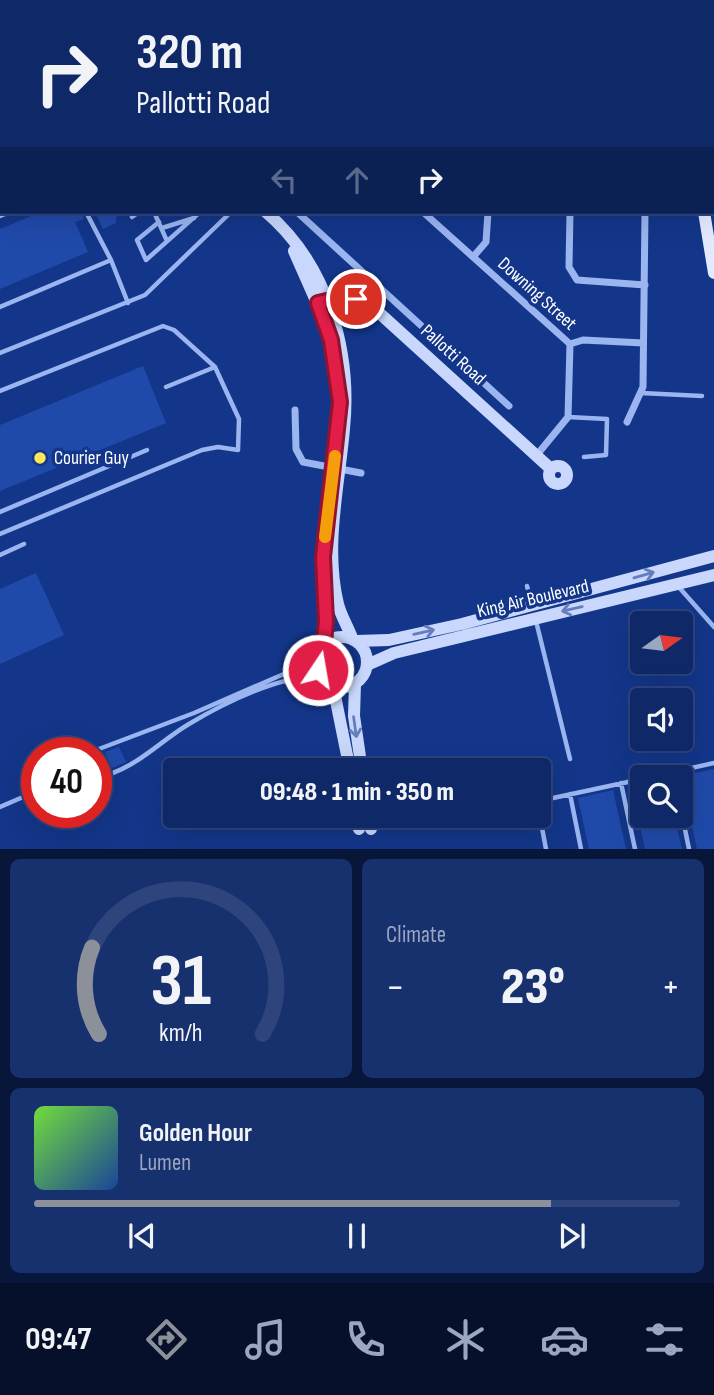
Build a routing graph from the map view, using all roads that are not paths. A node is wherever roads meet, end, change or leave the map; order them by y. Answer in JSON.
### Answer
{"nodes":[{"id":1,"x":87,"y":214,"type":"edge"},
{"id":2,"x":136,"y":214,"type":"edge"},
{"id":3,"x":156,"y":214,"type":"edge"},
{"id":4,"x":198,"y":214,"type":"edge"},
{"id":5,"x":229,"y":214,"type":"edge"},
{"id":6,"x":268,"y":214,"type":"edge"},
{"id":7,"x":299,"y":214,"type":"edge"},
{"id":8,"x":425,"y":214,"type":"edge"},
{"id":9,"x":488,"y":214,"type":"edge"},
{"id":10,"x":570,"y":214,"type":"edge"},
{"id":11,"x":645,"y":214,"type":"edge"},
{"id":12,"x":704,"y":214,"type":"edge"},
{"id":13,"x":132,"y":217,"type":"dead end"},
{"id":14,"x":194,"y":218,"type":"junction"},
{"id":15,"x":159,"y":222,"type":"junction"},
{"id":16,"x":162,"y":228,"type":"junction"},
{"id":17,"x":167,"y":241,"type":"junction"},
{"id":18,"x":473,"y":257,"type":"junction"},
{"id":19,"x":111,"y":260,"type":"junction"},
{"id":20,"x":714,"y":273,"type":"edge"},
{"id":21,"x":645,"y":285,"type":"junction"},
{"id":22,"x":323,"y":302,"type":"junction"},
{"id":23,"x":128,"y":303,"type":"junction"},
{"id":24,"x":0,"y":307,"type":"edge"},
{"id":25,"x":420,"y":325,"type":"junction"},
{"id":26,"x":408,"y":339,"type":"junction"},
{"id":27,"x":643,"y":342,"type":"junction"},
{"id":28,"x":570,"y":344,"type":"junction"},
{"id":29,"x":0,"y":353,"type":"edge"},
{"id":30,"x":215,"y":368,"type":"junction"},
{"id":31,"x":166,"y":387,"type":"dead end"},
{"id":32,"x":0,"y":391,"type":"edge"},
{"id":33,"x":641,"y":393,"type":"junction"},
{"id":34,"x":702,"y":396,"type":"dead end"},
{"id":35,"x":509,"y":406,"type":"dead end"},
{"id":36,"x":295,"y":410,"type":"dead end"},
{"id":37,"x":568,"y":417,"type":"junction"},
{"id":38,"x":627,"y":422,"type":"dead end"},
{"id":39,"x":147,"y":450,"type":"dead end"},
{"id":40,"x":536,"y":456,"type":"junction"},
{"id":41,"x":584,"y":457,"type":"dead end"},
{"id":42,"x":336,"y":469,"type":"junction"},
{"id":43,"x":551,"y":469,"type":"dead end"},
{"id":44,"x":361,"y":473,"type":"dead end"},
{"id":45,"x":0,"y":512,"type":"edge"},
{"id":46,"x":0,"y":534,"type":"edge"},
{"id":47,"x":24,"y":544,"type":"dead end"},
{"id":48,"x":0,"y":555,"type":"edge"},
{"id":49,"x":714,"y":556,"type":"edge"},
{"id":50,"x":712,"y":576,"type":"edge"},
{"id":51,"x":676,"y":585,"type":"junction"},
{"id":52,"x":527,"y":586,"type":"dead end"},
{"id":53,"x":534,"y":612,"type":"junction"},
{"id":54,"x":714,"y":627,"type":"edge"},
{"id":55,"x":354,"y":640,"type":"junction"},
{"id":56,"x":321,"y":647,"type":"junction"},
{"id":57,"x":367,"y":665,"type":"junction"},
{"id":58,"x":321,"y":677,"type":"junction"},
{"id":59,"x":355,"y":684,"type":"junction"},
{"id":60,"x":333,"y":686,"type":"junction"},
{"id":61,"x":112,"y":744,"type":"edge"},
{"id":62,"x":348,"y":758,"type":"edge"},
{"id":63,"x":360,"y":758,"type":"edge"},
{"id":64,"x":570,"y":758,"type":"dead end"},
{"id":65,"x":714,"y":764,"type":"edge"},
{"id":66,"x":693,"y":770,"type":"edge"},
{"id":67,"x":112,"y":773,"type":"edge"},
{"id":68,"x":630,"y":781,"type":"edge"},
{"id":69,"x":621,"y":783,"type":"junction"},
{"id":70,"x":570,"y":794,"type":"junction"},
{"id":71,"x":21,"y":798,"type":"edge"},
{"id":72,"x":551,"y":799,"type":"edge"},
{"id":73,"x":0,"y":807,"type":"edge"},
{"id":74,"x":542,"y":828,"type":"edge"},
{"id":75,"x":685,"y":828,"type":"edge"},
{"id":76,"x":546,"y":849,"type":"edge"},
{"id":77,"x":581,"y":849,"type":"edge"},
{"id":78,"x":635,"y":849,"type":"edge"},
{"id":79,"x":689,"y":849,"type":"edge"}],
"edges":[{"from":1,"to":19,"type":"lane"},
{"from":2,"to":13,"type":"lane"},
{"from":3,"to":15,"type":"lane"},
{"from":4,"to":14,"type":"lane"},
{"from":5,"to":23,"type":"lane"},
{"from":6,"to":22,"type":"street"},
{"from":7,"to":25,"type":"street","name":"Pallotti Road"},
{"from":8,"to":18,"type":"street","name":"Downing Street"},
{"from":9,"to":18,"type":"street"},
{"from":10,"to":21,"type":"street"},
{"from":11,"to":21,"type":"street"},
{"from":12,"to":20,"type":"main road"},
{"from":14,"to":16,"type":"lane"},
{"from":14,"to":17,"type":"lane"},
{"from":15,"to":16,"type":"lane"},
{"from":15,"to":17,"type":"lane"},
{"from":16,"to":17,"type":"lane"},
{"from":18,"to":28,"type":"street","name":"Downing Street"},
{"from":19,"to":23,"type":"lane"},
{"from":19,"to":24,"type":"lane"},
{"from":21,"to":27,"type":"street"},
{"from":22,"to":26,"type":"street","name":"Pallotti Road"},
{"from":22,"to":42,"type":"street"},
{"from":23,"to":29,"type":"lane"},
{"from":25,"to":26,"type":"street"},
{"from":25,"to":35,"type":"street","name":"Pallotti Road"},
{"from":26,"to":40,"type":"street","name":"Pallotti Road"},
{"from":27,"to":28,"type":"street"},
{"from":27,"to":33,"type":"street"},
{"from":28,"to":37,"type":"street","name":"Downing Street"},
{"from":30,"to":31,"type":"lane"},
{"from":30,"to":32,"type":"lane"},
{"from":30,"to":46,"type":"lane"},
{"from":33,"to":34,"type":"lane"},
{"from":33,"to":38,"type":"street"},
{"from":36,"to":42,"type":"street"},
{"from":37,"to":40,"type":"street"},
{"from":37,"to":41,"type":"lane"},
{"from":39,"to":45,"type":"lane"},
{"from":40,"to":43,"type":"street","name":"Pallotti Road"},
{"from":42,"to":44,"type":"street"},
{"from":42,"to":55,"type":"street"},
{"from":42,"to":56,"type":"street"},
{"from":47,"to":48,"type":"lane"},
{"from":53,"to":49,"type":"street","name":"King Air Boulevard","one_way":true},
{"from":50,"to":51,"type":"street","name":"King Air Boulevard"},
{"from":51,"to":53,"type":"street","name":"King Air Boulevard","one_way":true},
{"from":51,"to":54,"type":"lane"},
{"from":52,"to":53,"type":"lane"},
{"from":55,"to":53,"type":"street","name":"King Air Boulevard","one_way":true},
{"from":53,"to":57,"type":"street","name":"King Air Boulevard"},
{"from":53,"to":64,"type":"lane"},
{"from":55,"to":56,"type":"street"},
{"from":55,"to":57,"type":"street"},
{"from":56,"to":58,"type":"street"},
{"from":56,"to":61,"type":"lane"},
{"from":57,"to":59,"type":"street"},
{"from":58,"to":60,"type":"street"},
{"from":58,"to":67,"type":"lane"},
{"from":59,"to":60,"type":"street"},
{"from":59,"to":63,"type":"street","one_way":true},
{"from":60,"to":62,"type":"street"},
{"from":65,"to":66,"type":"lane"},
{"from":68,"to":69,"type":"lane"},
{"from":69,"to":70,"type":"lane"},
{"from":69,"to":78,"type":"lane"},
{"from":70,"to":72,"type":"lane"},
{"from":70,"to":77,"type":"lane"},
{"from":71,"to":73,"type":"lane"},
{"from":74,"to":76,"type":"lane"},
{"from":75,"to":79,"type":"lane"}]}
